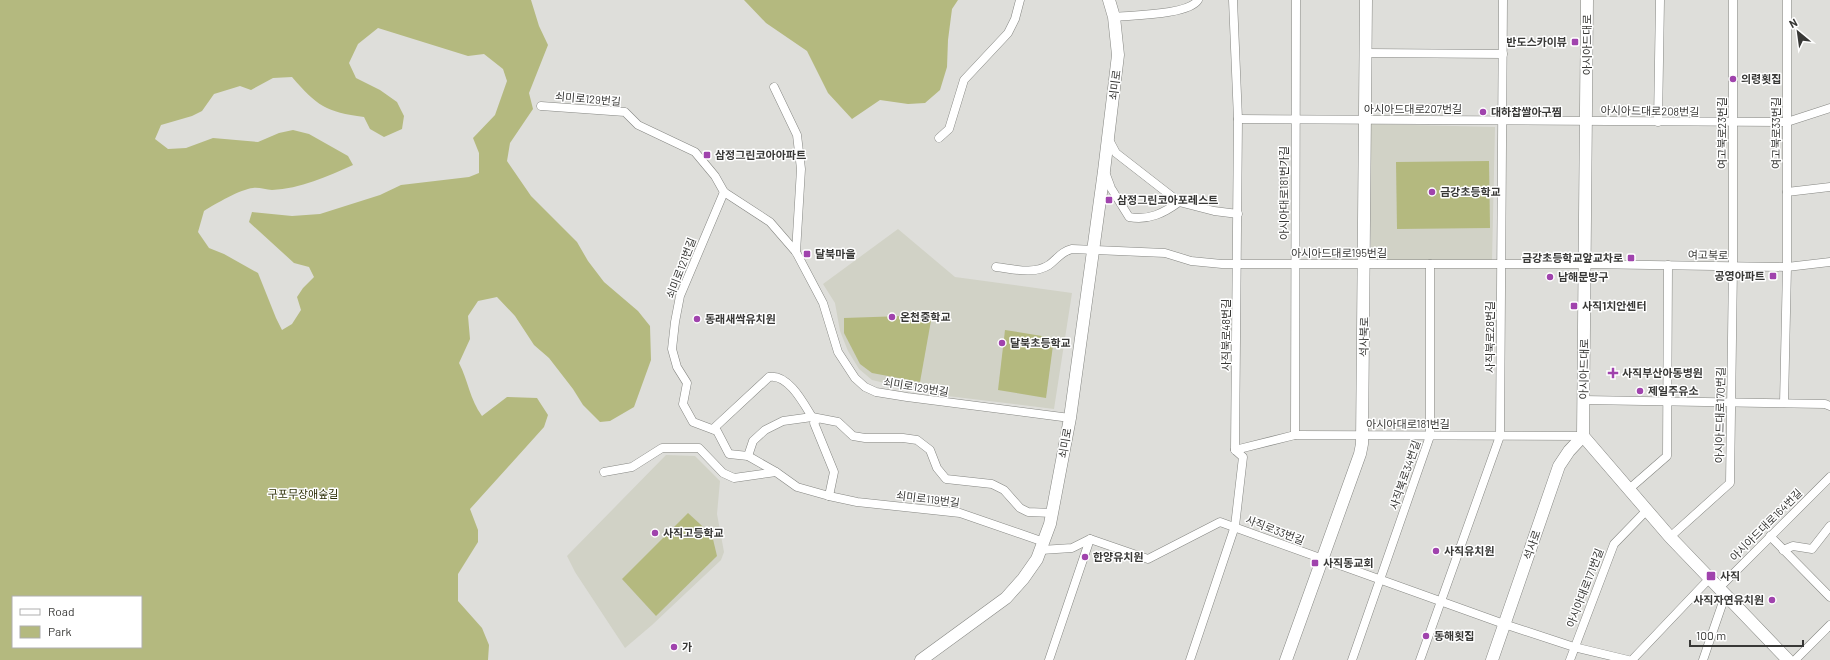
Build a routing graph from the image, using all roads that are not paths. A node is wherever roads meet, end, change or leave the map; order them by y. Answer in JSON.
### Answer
{"nodes":[{"id":1,"x":1020,"y":0,"type":"edge"},
{"id":2,"x":1109,"y":0,"type":"edge"},
{"id":3,"x":1198,"y":0,"type":"edge"},
{"id":4,"x":1233,"y":0,"type":"edge"},
{"id":5,"x":1296,"y":0,"type":"edge"},
{"id":6,"x":1366,"y":0,"type":"edge"},
{"id":7,"x":1503,"y":0,"type":"edge"},
{"id":8,"x":1587,"y":0,"type":"edge"},
{"id":9,"x":1660,"y":0,"type":"edge"},
{"id":10,"x":1733,"y":0,"type":"edge"},
{"id":11,"x":1787,"y":0,"type":"edge"},
{"id":12,"x":1114,"y":17,"type":"junction"},
{"id":13,"x":1366,"y":53,"type":"junction"},
{"id":14,"x":1503,"y":54,"type":"junction"},
{"id":15,"x":774,"y":87,"type":"dead end"},
{"id":16,"x":541,"y":106,"type":"dead end"},
{"id":17,"x":1830,"y":108,"type":"edge"},
{"id":18,"x":1238,"y":119,"type":"junction"},
{"id":19,"x":1295,"y":119,"type":"junction"},
{"id":20,"x":1365,"y":120,"type":"junction"},
{"id":21,"x":1502,"y":121,"type":"junction"},
{"id":22,"x":1587,"y":122,"type":"junction"},
{"id":23,"x":1658,"y":122,"type":"junction"},
{"id":24,"x":1787,"y":122,"type":"junction"},
{"id":25,"x":1733,"y":123,"type":"junction"},
{"id":26,"x":940,"y":138,"type":"dead end"},
{"id":27,"x":1108,"y":138,"type":"junction"},
{"id":28,"x":1104,"y":171,"type":"junction"},
{"id":29,"x":1830,"y":187,"type":"edge"},
{"id":30,"x":724,"y":192,"type":"junction"},
{"id":31,"x":1787,"y":192,"type":"junction"},
{"id":32,"x":1179,"y":202,"type":"junction"},
{"id":33,"x":1238,"y":214,"type":"junction"},
{"id":34,"x":1094,"y":250,"type":"junction"},
{"id":35,"x":796,"y":252,"type":"junction"},
{"id":36,"x":1830,"y":262,"type":"edge"},
{"id":37,"x":1238,"y":264,"type":"junction"},
{"id":38,"x":1295,"y":264,"type":"junction"},
{"id":39,"x":1364,"y":264,"type":"junction"},
{"id":40,"x":1430,"y":264,"type":"junction"},
{"id":41,"x":1501,"y":264,"type":"junction"},
{"id":42,"x":1585,"y":264,"type":"junction"},
{"id":43,"x":1668,"y":265,"type":"junction"},
{"id":44,"x":1733,"y":266,"type":"junction"},
{"id":45,"x":996,"y":267,"type":"dead end"},
{"id":46,"x":1787,"y":267,"type":"junction"},
{"id":47,"x":1583,"y":400,"type":"junction"},
{"id":48,"x":1667,"y":401,"type":"junction"},
{"id":49,"x":1731,"y":402,"type":"junction"},
{"id":50,"x":1784,"y":403,"type":"junction"},
{"id":51,"x":1830,"y":406,"type":"edge"},
{"id":52,"x":814,"y":418,"type":"junction"},
{"id":53,"x":1070,"y":418,"type":"junction"},
{"id":54,"x":713,"y":429,"type":"junction"},
{"id":55,"x":1295,"y":435,"type":"junction"},
{"id":56,"x":1363,"y":435,"type":"junction"},
{"id":57,"x":1430,"y":436,"type":"junction"},
{"id":58,"x":1500,"y":436,"type":"junction"},
{"id":59,"x":1583,"y":436,"type":"junction"},
{"id":60,"x":1235,"y":450,"type":"junction"},
{"id":61,"x":748,"y":456,"type":"junction"},
{"id":62,"x":604,"y":472,"type":"dead end"},
{"id":63,"x":776,"y":472,"type":"junction"},
{"id":64,"x":1830,"y":476,"type":"edge"},
{"id":65,"x":1628,"y":490,"type":"junction"},
{"id":66,"x":829,"y":496,"type":"junction"},
{"id":67,"x":1646,"y":511,"type":"junction"},
{"id":68,"x":1052,"y":513,"type":"junction"},
{"id":69,"x":1235,"y":526,"type":"junction"},
{"id":70,"x":1830,"y":526,"type":"edge"},
{"id":71,"x":1770,"y":536,"type":"junction"},
{"id":72,"x":1670,"y":538,"type":"junction"},
{"id":73,"x":1090,"y":539,"type":"junction"},
{"id":74,"x":1043,"y":546,"type":"junction"},
{"id":75,"x":1783,"y":550,"type":"junction"},
{"id":76,"x":1322,"y":560,"type":"junction"},
{"id":77,"x":1381,"y":580,"type":"junction"},
{"id":78,"x":1709,"y":580,"type":"junction"},
{"id":79,"x":1722,"y":593,"type":"junction"},
{"id":80,"x":1830,"y":598,"type":"edge"},
{"id":81,"x":1441,"y":602,"type":"junction"},
{"id":82,"x":1504,"y":624,"type":"junction"},
{"id":83,"x":1830,"y":625,"type":"edge"},
{"id":84,"x":1574,"y":647,"type":"junction"},
{"id":85,"x":921,"y":660,"type":"edge"},
{"id":86,"x":1049,"y":660,"type":"edge"},
{"id":87,"x":1190,"y":660,"type":"edge"},
{"id":88,"x":1286,"y":660,"type":"edge"},
{"id":89,"x":1352,"y":660,"type":"edge"},
{"id":90,"x":1420,"y":660,"type":"edge"},
{"id":91,"x":1492,"y":660,"type":"edge"},
{"id":92,"x":1570,"y":660,"type":"edge"},
{"id":93,"x":1628,"y":660,"type":"edge"},
{"id":94,"x":1632,"y":660,"type":"edge"},
{"id":95,"x":1703,"y":660,"type":"edge"},
{"id":96,"x":1788,"y":660,"type":"edge"}],
"edges":[{"from":1,"to":26,"type":"street"},
{"from":2,"to":12,"type":"main road","name":"쇠미로"},
{"from":3,"to":12,"type":"street"},
{"from":4,"to":18,"type":"street","name":"사직북로48번길"},
{"from":5,"to":19,"type":"street","name":"아시아대로181번가길"},
{"from":6,"to":13,"type":"main road","name":"석사북로"},
{"from":7,"to":14,"type":"street","name":"사직북로28번길"},
{"from":8,"to":22,"type":"main road","name":"아시아드대로"},
{"from":9,"to":23,"type":"street"},
{"from":10,"to":25,"type":"street","name":"여고북로23번길"},
{"from":11,"to":24,"type":"street","name":"여고북로33번길"},
{"from":12,"to":27,"type":"main road","name":"쇠미로"},
{"from":13,"to":14,"type":"street"},
{"from":13,"to":20,"type":"main road","name":"석사북로"},
{"from":14,"to":21,"type":"street","name":"사직북로28번길"},
{"from":15,"to":35,"type":"street"},
{"from":16,"to":30,"type":"street","name":"쇠미로129번길"},
{"from":17,"to":24,"type":"street","name":"아시아드대로208번길"},
{"from":18,"to":19,"type":"street","name":"아시아드대로207번길"},
{"from":18,"to":33,"type":"street","name":"사직북로48번길"},
{"from":19,"to":20,"type":"street","name":"아시아드대로207번길"},
{"from":19,"to":38,"type":"street","name":"아시아대로181번가길"},
{"from":20,"to":21,"type":"street","name":"아시아드대로207번길"},
{"from":20,"to":39,"type":"main road","name":"석사북로"},
{"from":21,"to":22,"type":"street","name":"아시아드대로207번길"},
{"from":21,"to":41,"type":"street","name":"사직북로28번길"},
{"from":22,"to":23,"type":"street","name":"아시아드대로208번길"},
{"from":22,"to":42,"type":"main road","name":"아시아드대로"},
{"from":23,"to":25,"type":"street","name":"아시아드대로208번길"},
{"from":24,"to":25,"type":"street","name":"아시아드대로208번길"},
{"from":24,"to":31,"type":"street","name":"여고북로33번길"},
{"from":25,"to":44,"type":"street","name":"여고북로23번길"},
{"from":27,"to":28,"type":"main road","name":"쇠미로"},
{"from":27,"to":32,"type":"street"},
{"from":28,"to":32,"type":"street","name":"쇠미로"},
{"from":28,"to":34,"type":"main road","name":"쇠미로"},
{"from":29,"to":31,"type":"street"},
{"from":30,"to":35,"type":"street","name":"쇠미로129번길"},
{"from":30,"to":54,"type":"street","name":"쇠미로121번길"},
{"from":31,"to":46,"type":"street","name":"여고북로33번길"},
{"from":32,"to":33,"type":"street"},
{"from":33,"to":37,"type":"street","name":"사직북로48번길"},
{"from":34,"to":37,"type":"street","name":"아시아드대로195번길"},
{"from":34,"to":45,"type":"street","name":"아시아드대로195번길"},
{"from":34,"to":53,"type":"main road","name":"쇠미로"},
{"from":35,"to":53,"type":"street","name":"쇠미로129번길"},
{"from":36,"to":46,"type":"street","name":"여고북로"},
{"from":37,"to":38,"type":"street","name":"아시아드대로195번길"},
{"from":37,"to":60,"type":"street","name":"사직북로48번길"},
{"from":38,"to":39,"type":"street","name":"아시아드대로195번길"},
{"from":38,"to":55,"type":"street","name":"아시아대로181번가길"},
{"from":39,"to":40,"type":"street","name":"아시아드대로195번길"},
{"from":39,"to":56,"type":"main road","name":"석사북로"},
{"from":40,"to":41,"type":"street","name":"아시아드대로195번길"},
{"from":40,"to":57,"type":"street","name":"사직북로34번길"},
{"from":41,"to":42,"type":"street","name":"아시아드대로195번길"},
{"from":41,"to":58,"type":"street","name":"사직북로28번길"},
{"from":42,"to":43,"type":"street","name":"여고북로"},
{"from":42,"to":47,"type":"main road","name":"아시아드대로"},
{"from":43,"to":44,"type":"street","name":"여고북로"},
{"from":43,"to":48,"type":"street"},
{"from":44,"to":46,"type":"street","name":"여고북로"},
{"from":44,"to":49,"type":"street","name":"아시아드대로170번길"},
{"from":46,"to":50,"type":"street","name":"여고북로33번길"},
{"from":47,"to":48,"type":"street"},
{"from":47,"to":59,"type":"main road","name":"아시아드대로"},
{"from":48,"to":49,"type":"street"},
{"from":48,"to":65,"type":"street"},
{"from":49,"to":50,"type":"street"},
{"from":49,"to":72,"type":"street","name":"아시아드대로170번길"},
{"from":50,"to":51,"type":"street"},
{"from":52,"to":54,"type":"street"},
{"from":52,"to":61,"type":"street"},
{"from":52,"to":66,"type":"street"},
{"from":52,"to":68,"type":"street"},
{"from":53,"to":68,"type":"main road","name":"쇠미로"},
{"from":54,"to":61,"type":"street"},
{"from":55,"to":56,"type":"street","name":"아시아대로181번길"},
{"from":55,"to":60,"type":"street","name":"아시아대로181번길"},
{"from":56,"to":57,"type":"street","name":"아시아대로181번길"},
{"from":56,"to":76,"type":"main road","name":"석사북로"},
{"from":57,"to":58,"type":"street","name":"아시아대로181번길"},
{"from":57,"to":77,"type":"street","name":"사직북로34번길"},
{"from":58,"to":59,"type":"street","name":"아시아대로181번길"},
{"from":58,"to":81,"type":"street","name":"사직북로28번길"},
{"from":59,"to":65,"type":"main road"},
{"from":59,"to":82,"type":"main road","name":"석사로"},
{"from":60,"to":69,"type":"street","name":"사직북로48번길"},
{"from":61,"to":63,"type":"street","name":"쇠미로119번길"},
{"from":62,"to":63,"type":"street"},
{"from":63,"to":66,"type":"street","name":"쇠미로119번길"},
{"from":64,"to":71,"type":"street","name":"아시아드대로164번길"},
{"from":65,"to":67,"type":"main road"},
{"from":66,"to":74,"type":"street","name":"쇠미로119번길"},
{"from":67,"to":72,"type":"main road"},
{"from":67,"to":84,"type":"street","name":"아시아대로171번길"},
{"from":68,"to":74,"type":"main road","name":"쇠미로"},
{"from":69,"to":73,"type":"street","name":"사직로33번길"},
{"from":69,"to":76,"type":"street","name":"사직로33번길"},
{"from":69,"to":87,"type":"street","name":"사직북로48번길"},
{"from":70,"to":75,"type":"street"},
{"from":71,"to":75,"type":"street"},
{"from":71,"to":79,"type":"street","name":"아시아드대로164번길"},
{"from":72,"to":78,"type":"main road"},
{"from":73,"to":74,"type":"street"},
{"from":73,"to":86,"type":"street"},
{"from":74,"to":85,"type":"main road","name":"쇠미로"},
{"from":75,"to":80,"type":"street"},
{"from":76,"to":77,"type":"street","name":"사직로33번길"},
{"from":76,"to":88,"type":"main road","name":"석사북로"},
{"from":77,"to":81,"type":"street","name":"사직로33번길"},
{"from":77,"to":89,"type":"street","name":"사직북로34번길"},
{"from":78,"to":79,"type":"main road"},
{"from":78,"to":94,"type":"street"},
{"from":79,"to":95,"type":"street"},
{"from":79,"to":96,"type":"main road"},
{"from":81,"to":82,"type":"street","name":"사직로33번길"},
{"from":81,"to":90,"type":"street","name":"사직북로28번길"},
{"from":82,"to":84,"type":"street","name":"사직로33번길"},
{"from":82,"to":91,"type":"main road","name":"석사로"},
{"from":83,"to":96,"type":"street"},
{"from":84,"to":92,"type":"street","name":"아시아대로171번길"},
{"from":84,"to":93,"type":"street","name":"사직로33번길"}]}
